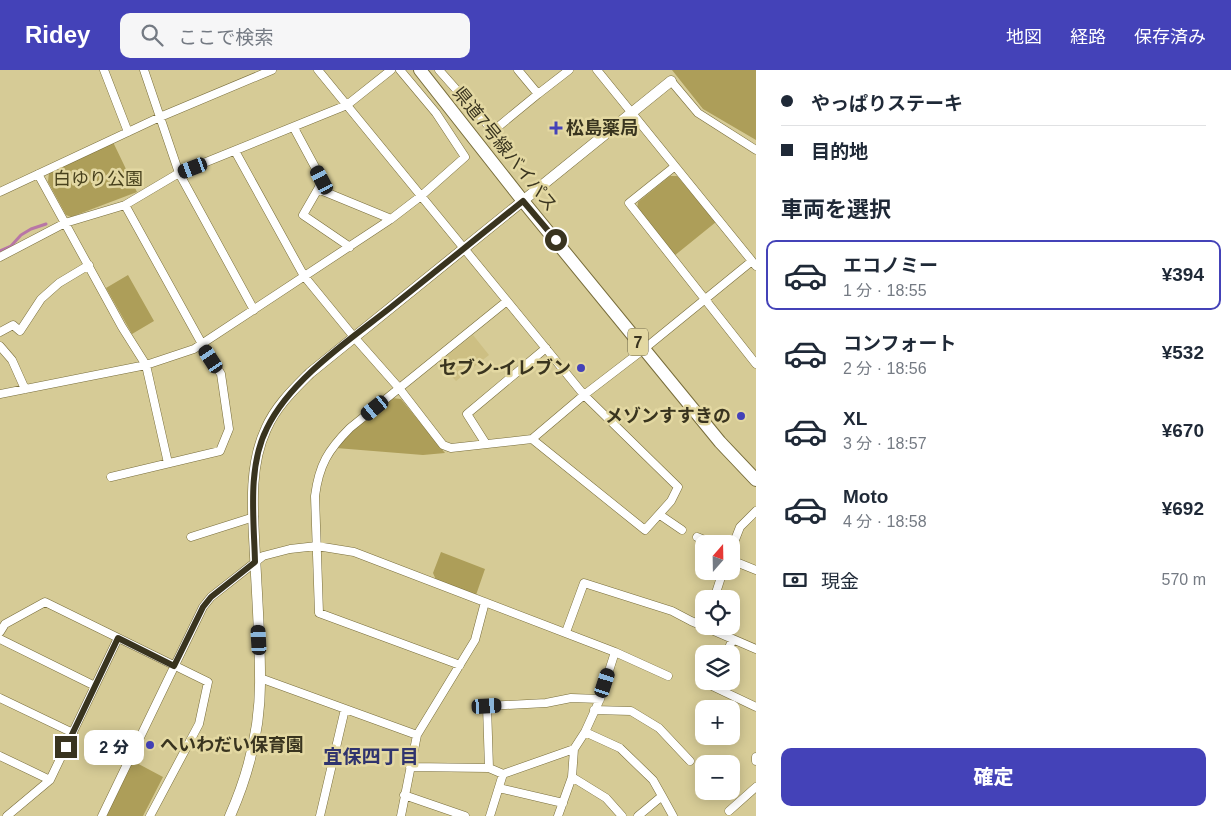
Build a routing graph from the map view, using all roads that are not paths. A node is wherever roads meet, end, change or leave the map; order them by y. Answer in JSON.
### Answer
{"nodes":[{"id":1,"x":104,"y":70,"type":"edge"},
{"id":2,"x":144,"y":70,"type":"edge"},
{"id":3,"x":272,"y":70,"type":"edge"},
{"id":4,"x":318,"y":70,"type":"edge"},
{"id":5,"x":391,"y":70,"type":"edge"},
{"id":6,"x":400,"y":70,"type":"edge"},
{"id":7,"x":420,"y":70,"type":"edge"},
{"id":8,"x":440,"y":70,"type":"edge"},
{"id":9,"x":518,"y":70,"type":"edge"},
{"id":10,"x":570,"y":70,"type":"edge"},
{"id":11,"x":597,"y":70,"type":"edge"},
{"id":12,"x":671,"y":81,"type":"joint"},
{"id":13,"x":538,"y":94,"type":"junction"},
{"id":14,"x":347,"y":105,"type":"junction"},
{"id":15,"x":632,"y":114,"type":"junction"},
{"id":16,"x":160,"y":117,"type":"junction"},
{"id":17,"x":294,"y":128,"type":"junction"},
{"id":18,"x":128,"y":132,"type":"junction"},
{"id":19,"x":756,"y":150,"type":"edge"},
{"id":20,"x":235,"y":151,"type":"junction"},
{"id":21,"x":674,"y":167,"type":"junction"},
{"id":22,"x":179,"y":173,"type":"junction"},
{"id":23,"x":38,"y":174,"type":"junction"},
{"id":24,"x":318,"y":189,"type":"junction"},
{"id":25,"x":0,"y":192,"type":"edge"},
{"id":26,"x":421,"y":196,"type":"junction"},
{"id":27,"x":523,"y":201,"type":"junction"},
{"id":28,"x":125,"y":204,"type":"junction"},
{"id":29,"x":391,"y":219,"type":"junction"},
{"id":30,"x":65,"y":223,"type":"junction"},
{"id":31,"x":350,"y":247,"type":"junction"},
{"id":32,"x":463,"y":249,"type":"junction"},
{"id":33,"x":0,"y":257,"type":"edge"},
{"id":34,"x":754,"y":264,"type":"edge"},
{"id":35,"x":89,"y":265,"type":"junction"},
{"id":36,"x":304,"y":276,"type":"junction"},
{"id":37,"x":705,"y":300,"type":"junction"},
{"id":38,"x":507,"y":301,"type":"junction"},
{"id":39,"x":254,"y":310,"type":"junction"},
{"id":40,"x":0,"y":332,"type":"edge"},
{"id":41,"x":354,"y":337,"type":"junction"},
{"id":42,"x":202,"y":344,"type":"junction"},
{"id":43,"x":0,"y":346,"type":"edge"},
{"id":44,"x":546,"y":348,"type":"junction"},
{"id":45,"x":644,"y":349,"type":"junction"},
{"id":46,"x":756,"y":364,"type":"edge"},
{"id":47,"x":146,"y":365,"type":"junction"},
{"id":48,"x":399,"y":388,"type":"junction"},
{"id":49,"x":25,"y":389,"type":"junction"},
{"id":50,"x":0,"y":394,"type":"edge"},
{"id":51,"x":584,"y":395,"type":"junction"},
{"id":52,"x":532,"y":439,"type":"junction"},
{"id":53,"x":486,"y":444,"type":"junction"},
{"id":54,"x":168,"y":463,"type":"junction"},
{"id":55,"x":111,"y":477,"type":"dead end"},
{"id":56,"x":756,"y":480,"type":"edge"},
{"id":57,"x":756,"y":511,"type":"edge"},
{"id":58,"x":660,"y":515,"type":"junction"},
{"id":59,"x":254,"y":517,"type":"junction"},
{"id":60,"x":682,"y":530,"type":"dead end"},
{"id":61,"x":737,"y":535,"type":"edge"},
{"id":62,"x":191,"y":537,"type":"dead end"},
{"id":63,"x":317,"y":546,"type":"junction"},
{"id":64,"x":255,"y":562,"type":"junction"},
{"id":65,"x":740,"y":564,"type":"edge"},
{"id":66,"x":756,"y":570,"type":"edge"},
{"id":67,"x":485,"y":602,"type":"junction"},
{"id":68,"x":695,"y":622,"type":"edge"},
{"id":69,"x":0,"y":632,"type":"edge"},
{"id":70,"x":566,"y":632,"type":"junction"},
{"id":71,"x":723,"y":635,"type":"edge"},
{"id":72,"x":118,"y":638,"type":"junction"},
{"id":73,"x":0,"y":639,"type":"edge"},
{"id":74,"x":732,"y":639,"type":"junction"},
{"id":75,"x":730,"y":645,"type":"edge"},
{"id":76,"x":756,"y":649,"type":"edge"},
{"id":77,"x":615,"y":652,"type":"junction"},
{"id":78,"x":460,"y":664,"type":"junction"},
{"id":79,"x":174,"y":666,"type":"junction"},
{"id":80,"x":668,"y":676,"type":"dead end"},
{"id":81,"x":260,"y":678,"type":"junction"},
{"id":82,"x":95,"y":686,"type":"junction"},
{"id":83,"x":720,"y":690,"type":"edge"},
{"id":84,"x":0,"y":698,"type":"edge"},
{"id":85,"x":600,"y":699,"type":"junction"},
{"id":86,"x":756,"y":707,"type":"edge"},
{"id":87,"x":346,"y":709,"type":"junction"},
{"id":88,"x":594,"y":710,"type":"junction"},
{"id":89,"x":585,"y":732,"type":"junction"},
{"id":90,"x":73,"y":733,"type":"junction"},
{"id":91,"x":416,"y":735,"type":"junction"},
{"id":92,"x":574,"y":749,"type":"junction"},
{"id":93,"x":0,"y":756,"type":"edge"},
{"id":94,"x":690,"y":761,"type":"dead end"},
{"id":95,"x":410,"y":767,"type":"junction"},
{"id":96,"x":489,"y":768,"type":"junction"},
{"id":97,"x":503,"y":774,"type":"junction"},
{"id":98,"x":572,"y":777,"type":"junction"},
{"id":99,"x":50,"y":780,"type":"junction"},
{"id":100,"x":756,"y":787,"type":"edge"},
{"id":101,"x":499,"y":788,"type":"junction"},
{"id":102,"x":404,"y":795,"type":"junction"},
{"id":103,"x":662,"y":796,"type":"junction"},
{"id":104,"x":563,"y":803,"type":"junction"},
{"id":105,"x":729,"y":811,"type":"dead end"},
{"id":106,"x":7,"y":816,"type":"edge"},
{"id":107,"x":102,"y":816,"type":"edge"},
{"id":108,"x":150,"y":816,"type":"edge"},
{"id":109,"x":230,"y":816,"type":"edge"},
{"id":110,"x":320,"y":816,"type":"edge"},
{"id":111,"x":401,"y":816,"type":"edge"},
{"id":112,"x":465,"y":816,"type":"edge"},
{"id":113,"x":490,"y":816,"type":"edge"},
{"id":114,"x":558,"y":816,"type":"edge"},
{"id":115,"x":622,"y":816,"type":"edge"},
{"id":116,"x":638,"y":816,"type":"edge"},
{"id":117,"x":673,"y":816,"type":"edge"}],
"edges":[{"from":1,"to":18,"type":"street"},
{"from":2,"to":16,"type":"street"},
{"from":3,"to":16,"type":"street"},
{"from":4,"to":14,"type":"street"},
{"from":5,"to":14,"type":"street"},
{"from":6,"to":26,"type":"street"},
{"from":7,"to":27,"type":"main road","name":"県道7号線バイパス","number":"7"},
{"from":8,"to":13,"type":"street"},
{"from":9,"to":13,"type":"street"},
{"from":10,"to":13,"type":"street"},
{"from":11,"to":15,"type":"street"},
{"from":12,"to":15,"type":"street"},
{"from":12,"to":19,"type":"street"},
{"from":14,"to":17,"type":"street"},
{"from":14,"to":26,"type":"street"},
{"from":15,"to":21,"type":"street"},
{"from":15,"to":27,"type":"street"},
{"from":16,"to":18,"type":"street"},
{"from":16,"to":22,"type":"street"},
{"from":17,"to":20,"type":"street"},
{"from":17,"to":24,"type":"street"},
{"from":18,"to":23,"type":"street"},
{"from":20,"to":22,"type":"street"},
{"from":20,"to":36,"type":"street"},
{"from":21,"to":34,"type":"street"},
{"from":21,"to":37,"type":"street"},
{"from":22,"to":28,"type":"street"},
{"from":22,"to":39,"type":"street"},
{"from":23,"to":25,"type":"street"},
{"from":23,"to":30,"type":"street"},
{"from":24,"to":29,"type":"street"},
{"from":24,"to":31,"type":"street"},
{"from":26,"to":29,"type":"street"},
{"from":26,"to":32,"type":"street"},
{"from":27,"to":32,"type":"street"},
{"from":27,"to":45,"type":"main road","name":"県道7号線バイパス","number":"7"},
{"from":28,"to":30,"type":"street"},
{"from":28,"to":42,"type":"street"},
{"from":29,"to":31,"type":"street"},
{"from":30,"to":33,"type":"street"},
{"from":30,"to":35,"type":"street"},
{"from":31,"to":36,"type":"street"},
{"from":32,"to":38,"type":"street"},
{"from":32,"to":41,"type":"street"},
{"from":34,"to":37,"type":"street"},
{"from":35,"to":40,"type":"street"},
{"from":35,"to":47,"type":"street"},
{"from":36,"to":39,"type":"street"},
{"from":36,"to":41,"type":"street"},
{"from":37,"to":45,"type":"street"},
{"from":37,"to":46,"type":"street"},
{"from":38,"to":44,"type":"street"},
{"from":38,"to":48,"type":"street"},
{"from":39,"to":42,"type":"street"},
{"from":41,"to":48,"type":"street"},
{"from":41,"to":59,"type":"street"},
{"from":42,"to":47,"type":"street"},
{"from":42,"to":54,"type":"street"},
{"from":43,"to":49,"type":"street"},
{"from":44,"to":51,"type":"street"},
{"from":44,"to":53,"type":"street"},
{"from":45,"to":51,"type":"street"},
{"from":45,"to":56,"type":"main road","name":"県道7号線バイパス","number":"7"},
{"from":47,"to":49,"type":"street"},
{"from":47,"to":54,"type":"street"},
{"from":48,"to":53,"type":"street"},
{"from":48,"to":63,"type":"street"},
{"from":49,"to":50,"type":"street"},
{"from":51,"to":52,"type":"street"},
{"from":51,"to":58,"type":"street"},
{"from":52,"to":53,"type":"street"},
{"from":52,"to":58,"type":"street"},
{"from":54,"to":55,"type":"street"},
{"from":57,"to":61,"type":"street"},
{"from":58,"to":60,"type":"street"},
{"from":59,"to":62,"type":"street"},
{"from":59,"to":64,"type":"street"},
{"from":63,"to":64,"type":"street"},
{"from":63,"to":67,"type":"street"},
{"from":63,"to":78,"type":"street"},
{"from":64,"to":79,"type":"street"},
{"from":64,"to":81,"type":"street"},
{"from":65,"to":66,"type":"street"},
{"from":67,"to":70,"type":"street"},
{"from":67,"to":78,"type":"street"},
{"from":68,"to":70,"type":"street"},
{"from":69,"to":72,"type":"street"},
{"from":70,"to":77,"type":"street"},
{"from":71,"to":74,"type":"street"},
{"from":72,"to":79,"type":"street"},
{"from":72,"to":82,"type":"street"},
{"from":73,"to":82,"type":"street"},
{"from":74,"to":75,"type":"street"},
{"from":74,"to":76,"type":"street"},
{"from":77,"to":80,"type":"street"},
{"from":77,"to":85,"type":"street"},
{"from":78,"to":91,"type":"street"},
{"from":79,"to":107,"type":"street"},
{"from":79,"to":108,"type":"street"},
{"from":81,"to":87,"type":"street"},
{"from":81,"to":109,"type":"street"},
{"from":82,"to":90,"type":"street"},
{"from":83,"to":86,"type":"street"},
{"from":84,"to":90,"type":"street"},
{"from":85,"to":88,"type":"street"},
{"from":85,"to":96,"type":"street"},
{"from":87,"to":91,"type":"street"},
{"from":87,"to":110,"type":"street"},
{"from":88,"to":89,"type":"street"},
{"from":88,"to":94,"type":"street"},
{"from":89,"to":92,"type":"street"},
{"from":89,"to":103,"type":"street"},
{"from":90,"to":99,"type":"street"},
{"from":91,"to":95,"type":"street"},
{"from":92,"to":97,"type":"street"},
{"from":92,"to":98,"type":"street"},
{"from":93,"to":99,"type":"street"},
{"from":95,"to":96,"type":"street"},
{"from":95,"to":102,"type":"street"},
{"from":96,"to":97,"type":"street"},
{"from":97,"to":101,"type":"street"},
{"from":98,"to":104,"type":"street"},
{"from":98,"to":115,"type":"street"},
{"from":99,"to":106,"type":"street"},
{"from":100,"to":105,"type":"street"},
{"from":101,"to":104,"type":"street"},
{"from":101,"to":113,"type":"street"},
{"from":102,"to":111,"type":"street"},
{"from":102,"to":112,"type":"street"},
{"from":103,"to":116,"type":"street"},
{"from":103,"to":117,"type":"street"},
{"from":104,"to":114,"type":"street"}]}
